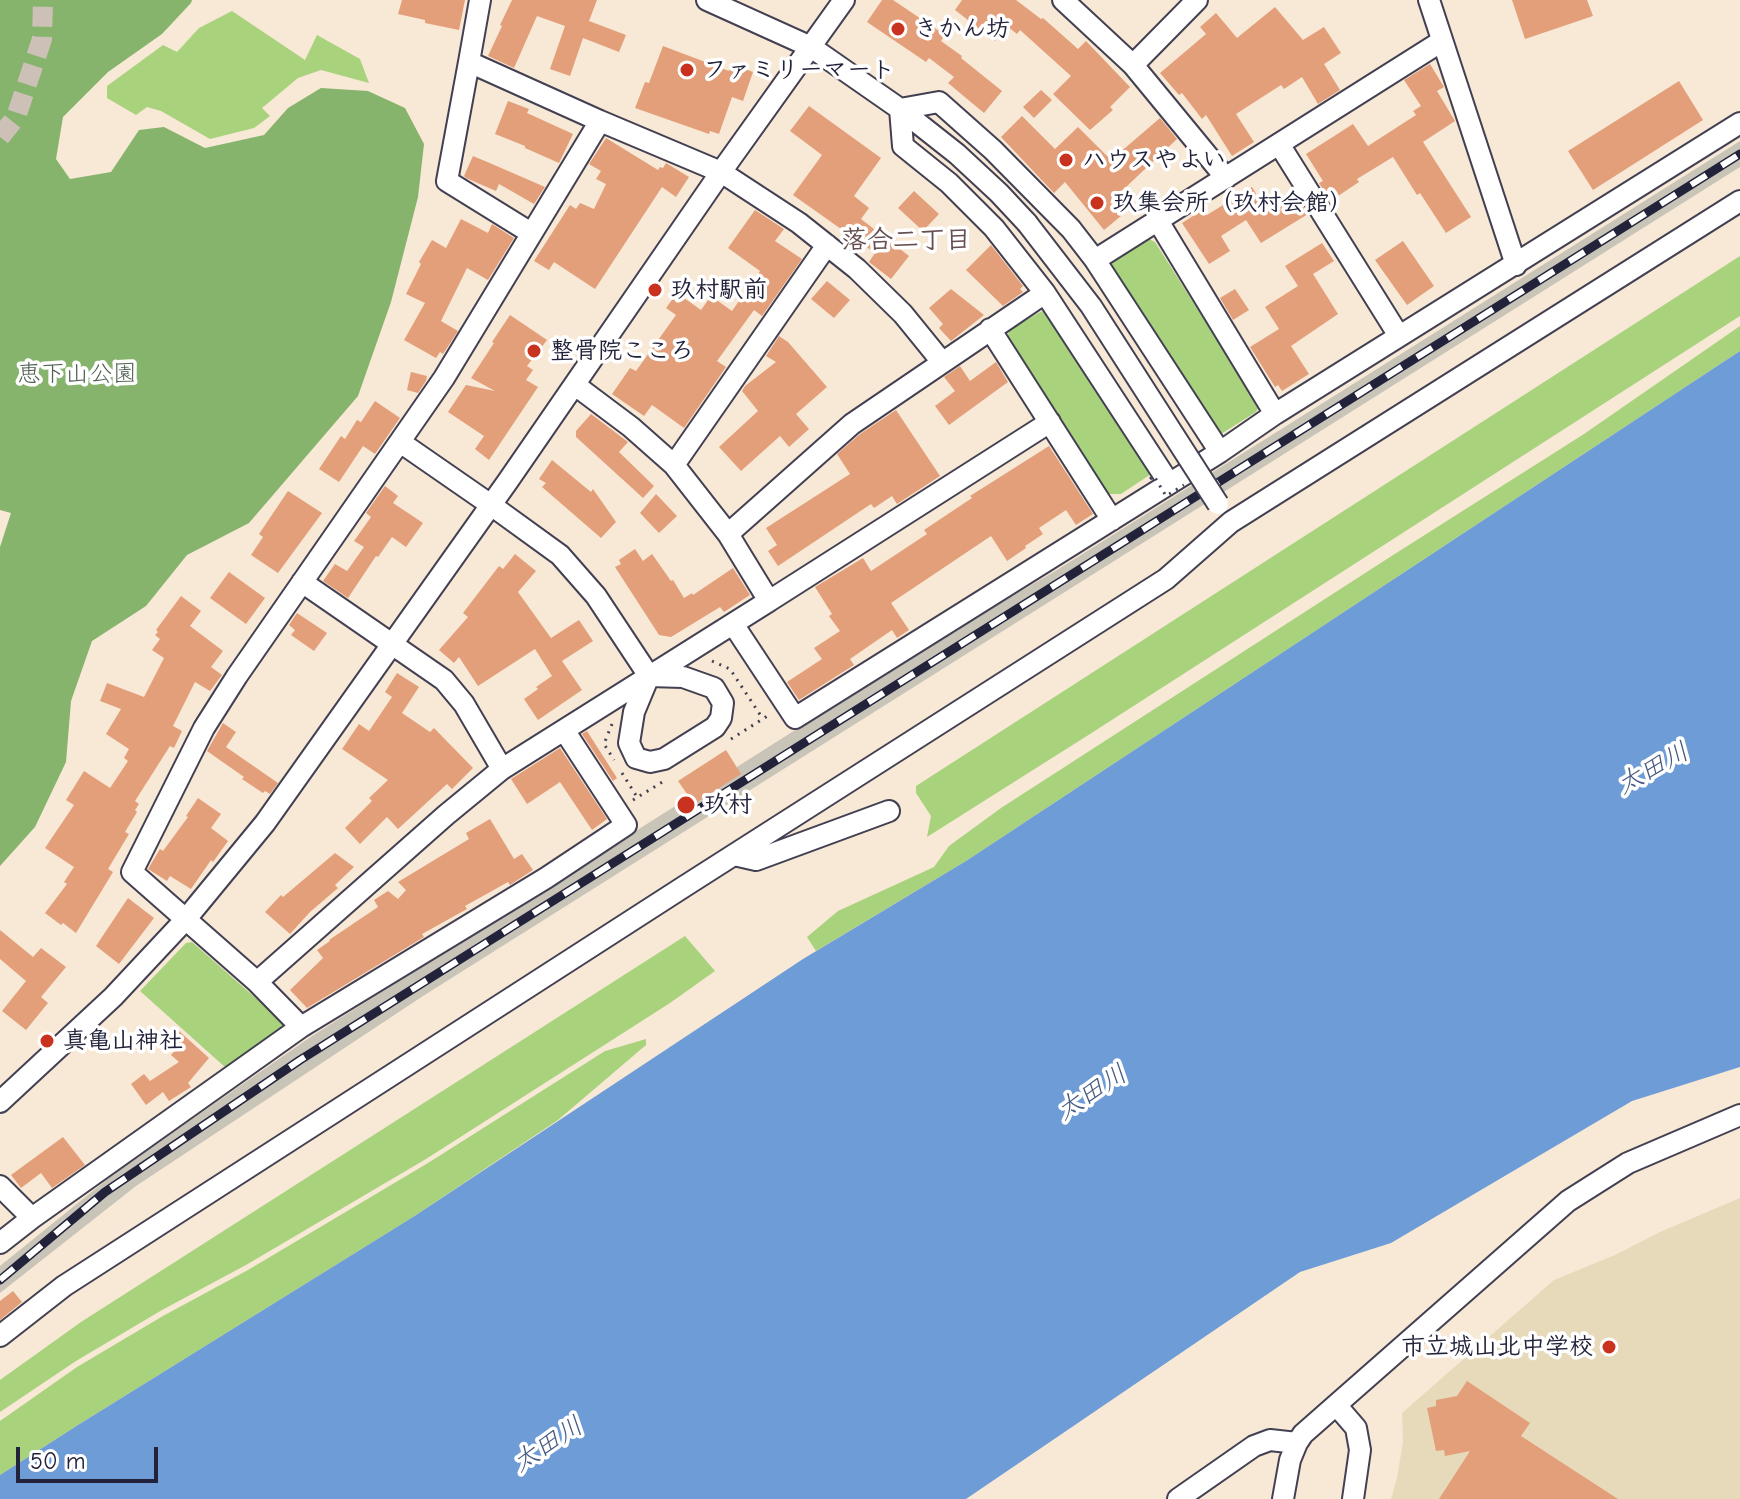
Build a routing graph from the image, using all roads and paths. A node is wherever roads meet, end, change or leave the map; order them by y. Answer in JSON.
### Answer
{"nodes":[{"id":1,"x":480,"y":0,"type":"edge"},
{"id":2,"x":707,"y":0,"type":"edge"},
{"id":3,"x":844,"y":0,"type":"edge"},
{"id":4,"x":1063,"y":0,"type":"edge"},
{"id":5,"x":1197,"y":0,"type":"edge"},
{"id":6,"x":1429,"y":0,"type":"edge"},
{"id":7,"x":1442,"y":41,"type":"junction"},
{"id":8,"x":811,"y":47,"type":"junction"},
{"id":9,"x":469,"y":62,"type":"junction"},
{"id":10,"x":1133,"y":65,"type":"junction"},
{"id":11,"x":900,"y":109,"type":"junction"},
{"id":12,"x":600,"y":121,"type":"junction"},
{"id":13,"x":1740,"y":123,"type":"edge"},
{"id":14,"x":1279,"y":144,"type":"junction"},
{"id":15,"x":721,"y":172,"type":"junction"},
{"id":16,"x":1226,"y":178,"type":"junction"},
{"id":17,"x":1740,"y":201,"type":"edge"},
{"id":18,"x":1158,"y":221,"type":"junction"},
{"id":19,"x":531,"y":233,"type":"junction"},
{"id":20,"x":827,"y":245,"type":"junction"},
{"id":21,"x":1095,"y":260,"type":"junction"},
{"id":22,"x":1516,"y":265,"type":"junction"},
{"id":23,"x":1045,"y":293,"type":"junction"},
{"id":24,"x":990,"y":329,"type":"junction"},
{"id":25,"x":1399,"y":336,"type":"junction"},
{"id":26,"x":942,"y":362,"type":"junction"},
{"id":27,"x":575,"y":385,"type":"junction"},
{"id":28,"x":1275,"y":414,"type":"junction"},
{"id":29,"x":1050,"y":422,"type":"junction"},
{"id":30,"x":400,"y":442,"type":"junction"},
{"id":31,"x":1220,"y":452,"type":"junction"},
{"id":32,"x":674,"y":465,"type":"junction"},
{"id":33,"x":1168,"y":482,"type":"junction"},
{"id":34,"x":491,"y":505,"type":"junction"},
{"id":35,"x":1112,"y":520,"type":"junction"},
{"id":36,"x":1231,"y":522,"type":"junction"},
{"id":37,"x":728,"y":534,"type":"junction"},
{"id":38,"x":302,"y":582,"type":"junction"},
{"id":39,"x":769,"y":601,"type":"junction"},
{"id":40,"x":733,"y":624,"type":"junction"},
{"id":41,"x":392,"y":644,"type":"junction"},
{"id":42,"x":649,"y":676,"type":"junction"},
{"id":43,"x":564,"y":730,"type":"junction"},
{"id":44,"x":502,"y":769,"type":"junction"},
{"id":45,"x":889,"y":811,"type":"dead end"},
{"id":46,"x":734,"y":855,"type":"junction"},
{"id":47,"x":186,"y":919,"type":"junction"},
{"id":48,"x":257,"y":982,"type":"junction"},
{"id":49,"x":301,"y":1027,"type":"junction"},
{"id":50,"x":0,"y":1102,"type":"edge"},
{"id":51,"x":1740,"y":1115,"type":"edge"},
{"id":52,"x":0,"y":1186,"type":"edge"},
{"id":53,"x":32,"y":1218,"type":"junction"},
{"id":54,"x":0,"y":1243,"type":"edge"},
{"id":55,"x":0,"y":1336,"type":"edge"},
{"id":56,"x":1337,"y":1406,"type":"junction"},
{"id":57,"x":1297,"y":1443,"type":"junction"},
{"id":58,"x":1178,"y":1499,"type":"edge"},
{"id":59,"x":1283,"y":1499,"type":"edge"},
{"id":60,"x":1353,"y":1499,"type":"edge"}],
"edges":[{"from":1,"to":9,"type":"street"},
{"from":2,"to":8,"type":"street"},
{"from":3,"to":8,"type":"street"},
{"from":4,"to":10,"type":"street"},
{"from":5,"to":10,"type":"street"},
{"from":6,"to":7,"type":"street"},
{"from":7,"to":14,"type":"street"},
{"from":7,"to":22,"type":"street"},
{"from":8,"to":11,"type":"street"},
{"from":8,"to":15,"type":"street"},
{"from":9,"to":12,"type":"street"},
{"from":9,"to":19,"type":"street"},
{"from":10,"to":16,"type":"street"},
{"from":11,"to":21,"type":"street"},
{"from":11,"to":23,"type":"street"},
{"from":11,"to":36,"type":"street","bridge":true},
{"from":12,"to":15,"type":"street"},
{"from":12,"to":19,"type":"street"},
{"from":13,"to":22,"type":"street"},
{"from":14,"to":16,"type":"street"},
{"from":14,"to":25,"type":"street"},
{"from":15,"to":20,"type":"street"},
{"from":15,"to":27,"type":"street"},
{"from":16,"to":18,"type":"street"},
{"from":17,"to":36,"type":"street"},
{"from":18,"to":21,"type":"street"},
{"from":18,"to":28,"type":"street"},
{"from":19,"to":30,"type":"street"},
{"from":20,"to":26,"type":"street"},
{"from":20,"to":32,"type":"street"},
{"from":21,"to":31,"type":"street"},
{"from":22,"to":25,"type":"street"},
{"from":23,"to":24,"type":"street"},
{"from":23,"to":33,"type":"street"},
{"from":24,"to":26,"type":"street"},
{"from":24,"to":29,"type":"street"},
{"from":25,"to":28,"type":"street"},
{"from":26,"to":37,"type":"street"},
{"from":27,"to":32,"type":"street"},
{"from":27,"to":34,"type":"street"},
{"from":28,"to":31,"type":"street"},
{"from":29,"to":35,"type":"street"},
{"from":29,"to":39,"type":"street"},
{"from":30,"to":34,"type":"street"},
{"from":30,"to":38,"type":"street"},
{"from":31,"to":33,"type":"street"},
{"from":32,"to":37,"type":"street"},
{"from":33,"to":35,"type":"street"},
{"from":34,"to":41,"type":"street"},
{"from":34,"to":42,"type":"street"},
{"from":35,"to":40,"type":"street"},
{"from":36,"to":46,"type":"street"},
{"from":37,"to":39,"type":"street"},
{"from":38,"to":41,"type":"street"},
{"from":38,"to":47,"type":"street"},
{"from":39,"to":40,"type":"street"},
{"from":40,"to":42,"type":"street"},
{"from":41,"to":44,"type":"street"},
{"from":41,"to":47,"type":"street"},
{"from":42,"to":42,"type":"street"},
{"from":42,"to":43,"type":"street"},
{"from":43,"to":44,"type":"street"},
{"from":43,"to":49,"type":"street"},
{"from":44,"to":48,"type":"street"},
{"from":45,"to":46,"type":"street"},
{"from":46,"to":55,"type":"street"},
{"from":47,"to":48,"type":"street"},
{"from":47,"to":50,"type":"street"},
{"from":48,"to":49,"type":"street"},
{"from":49,"to":53,"type":"street"},
{"from":51,"to":56,"type":"street"},
{"from":52,"to":53,"type":"street"},
{"from":53,"to":54,"type":"street"},
{"from":56,"to":57,"type":"street"},
{"from":56,"to":60,"type":"street"},
{"from":57,"to":58,"type":"street"},
{"from":57,"to":59,"type":"street"}]}
